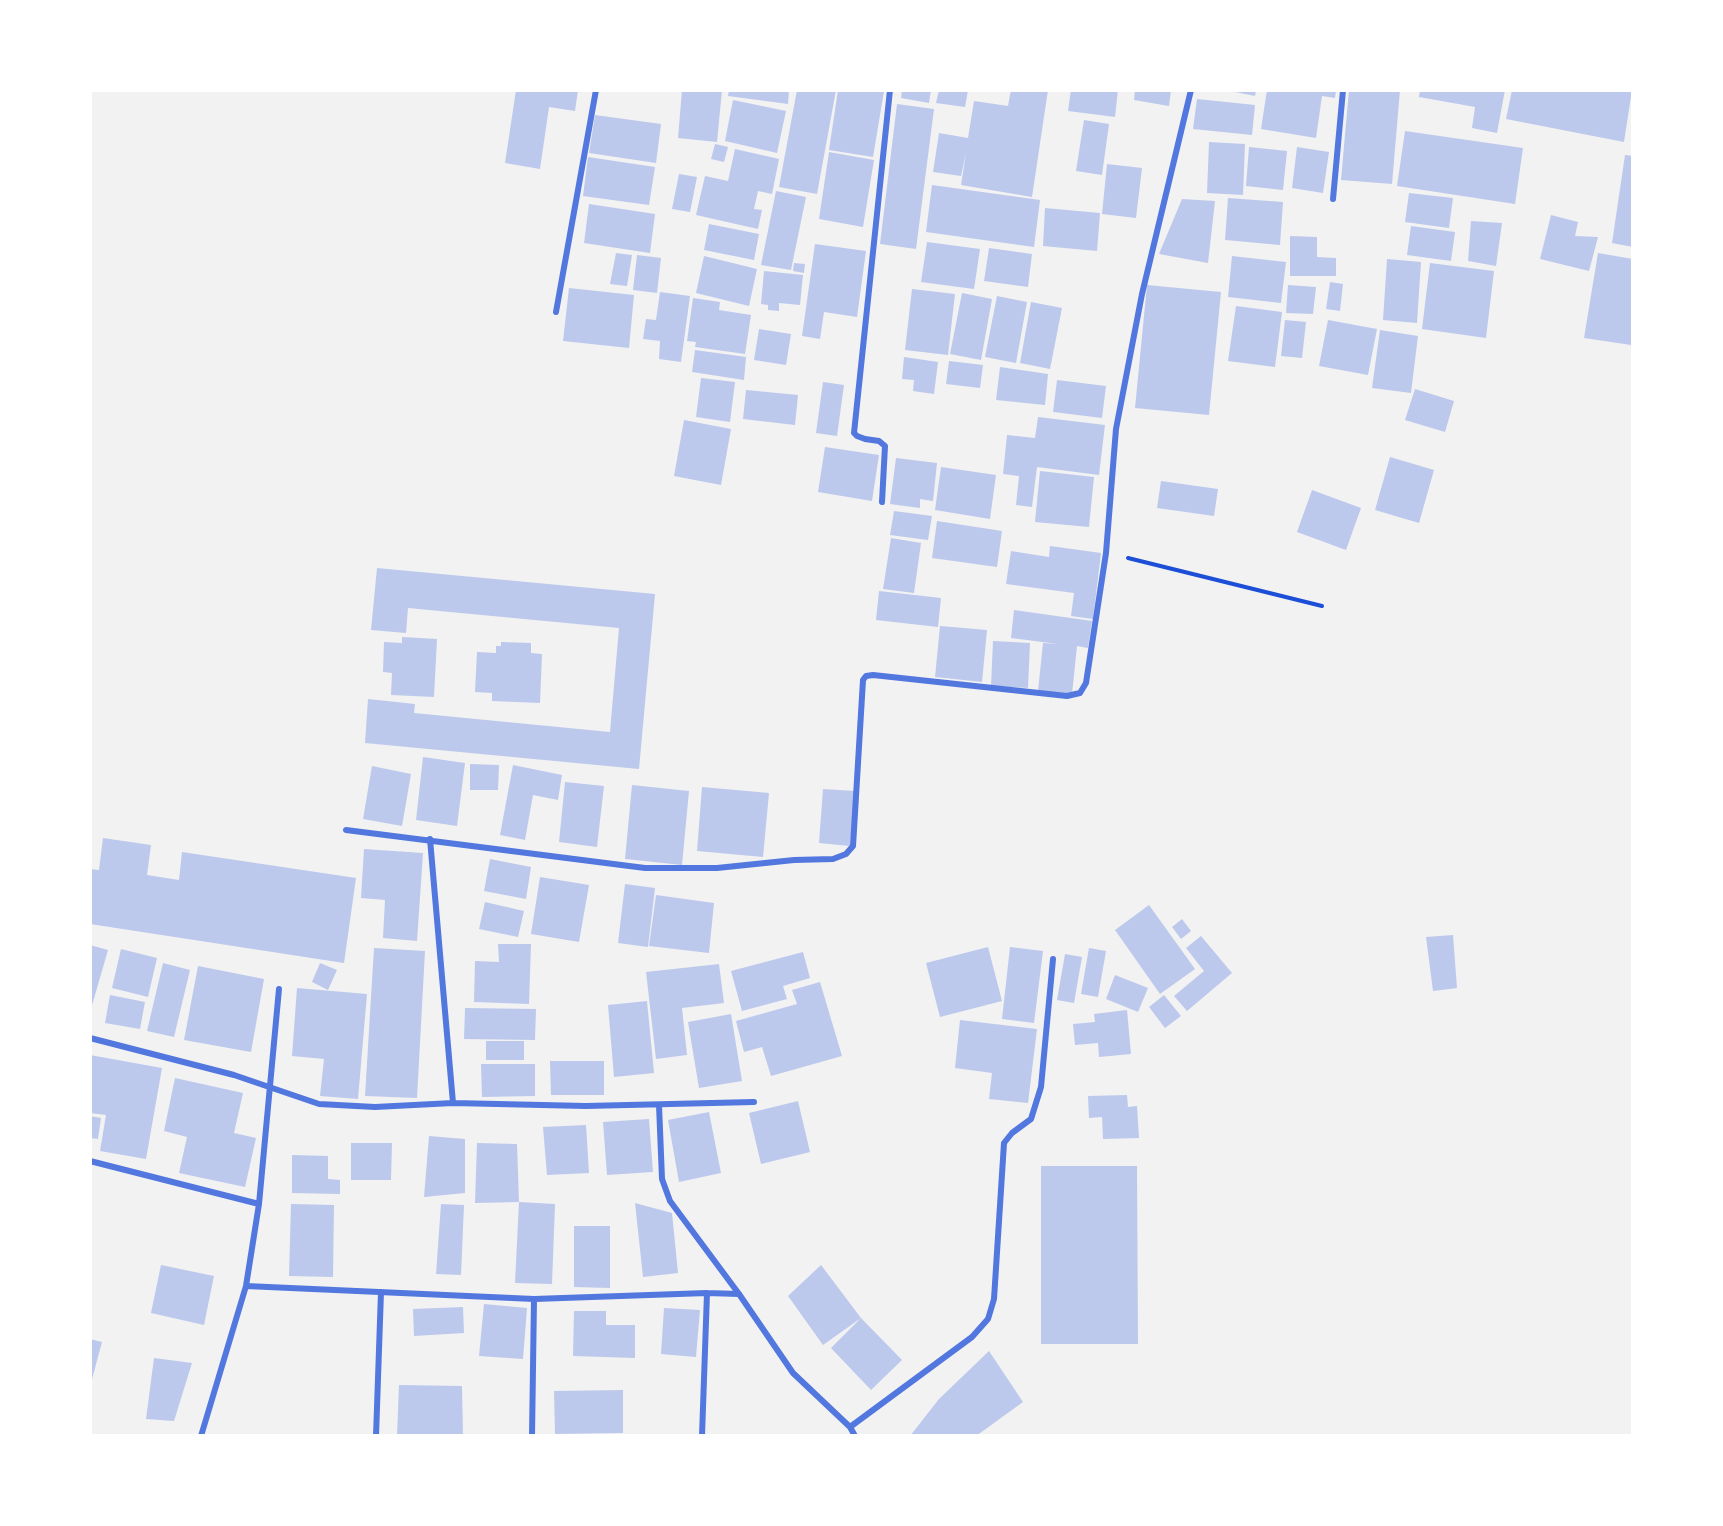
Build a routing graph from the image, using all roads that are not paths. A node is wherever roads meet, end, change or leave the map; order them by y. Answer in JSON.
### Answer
{"nodes":[{"id":1,"x":596,"y":90,"type":"edge"},
{"id":2,"x":890,"y":90,"type":"edge"},
{"id":3,"x":1191,"y":90,"type":"edge"},
{"id":4,"x":1343,"y":90,"type":"edge"},
{"id":5,"x":1333,"y":199,"type":"dead end"},
{"id":6,"x":556,"y":312,"type":"dead end"},
{"id":7,"x":882,"y":502,"type":"dead end"},
{"id":8,"x":346,"y":830,"type":"dead end"},
{"id":9,"x":429,"y":839,"type":"junction"},
{"id":10,"x":1053,"y":959,"type":"dead end"},
{"id":11,"x":279,"y":988,"type":"dead end"},
{"id":12,"x":90,"y":1038,"type":"edge"},
{"id":13,"x":269,"y":1088,"type":"junction"},
{"id":14,"x":754,"y":1102,"type":"dead end"},
{"id":15,"x":453,"y":1103,"type":"junction"},
{"id":16,"x":660,"y":1105,"type":"junction"},
{"id":17,"x":90,"y":1161,"type":"edge"},
{"id":18,"x":259,"y":1204,"type":"junction"},
{"id":19,"x":246,"y":1286,"type":"junction"},
{"id":20,"x":381,"y":1292,"type":"junction"},
{"id":21,"x":707,"y":1293,"type":"junction"},
{"id":22,"x":739,"y":1294,"type":"junction"},
{"id":23,"x":534,"y":1299,"type":"junction"},
{"id":24,"x":849,"y":1427,"type":"junction"},
{"id":25,"x":201,"y":1436,"type":"edge"},
{"id":26,"x":376,"y":1436,"type":"edge"},
{"id":27,"x":532,"y":1436,"type":"edge"},
{"id":28,"x":702,"y":1436,"type":"edge"},
{"id":29,"x":855,"y":1436,"type":"edge"}],
"edges":[{"from":1,"to":6,"type":"street"},
{"from":2,"to":7,"type":"street"},
{"from":3,"to":9,"type":"street"},
{"from":4,"to":5,"type":"street"},
{"from":8,"to":9,"type":"street"},
{"from":9,"to":15,"type":"street"},
{"from":10,"to":24,"type":"street"},
{"from":11,"to":13,"type":"street"},
{"from":12,"to":13,"type":"street"},
{"from":13,"to":15,"type":"street"},
{"from":13,"to":18,"type":"street"},
{"from":14,"to":16,"type":"street"},
{"from":15,"to":16,"type":"street"},
{"from":16,"to":22,"type":"street"},
{"from":17,"to":18,"type":"street"},
{"from":18,"to":19,"type":"street"},
{"from":19,"to":20,"type":"street"},
{"from":19,"to":25,"type":"street"},
{"from":20,"to":23,"type":"street"},
{"from":20,"to":26,"type":"street"},
{"from":21,"to":22,"type":"street"},
{"from":21,"to":23,"type":"street"},
{"from":21,"to":28,"type":"street"},
{"from":22,"to":24,"type":"street"},
{"from":23,"to":27,"type":"street"},
{"from":24,"to":29,"type":"street"}]}
